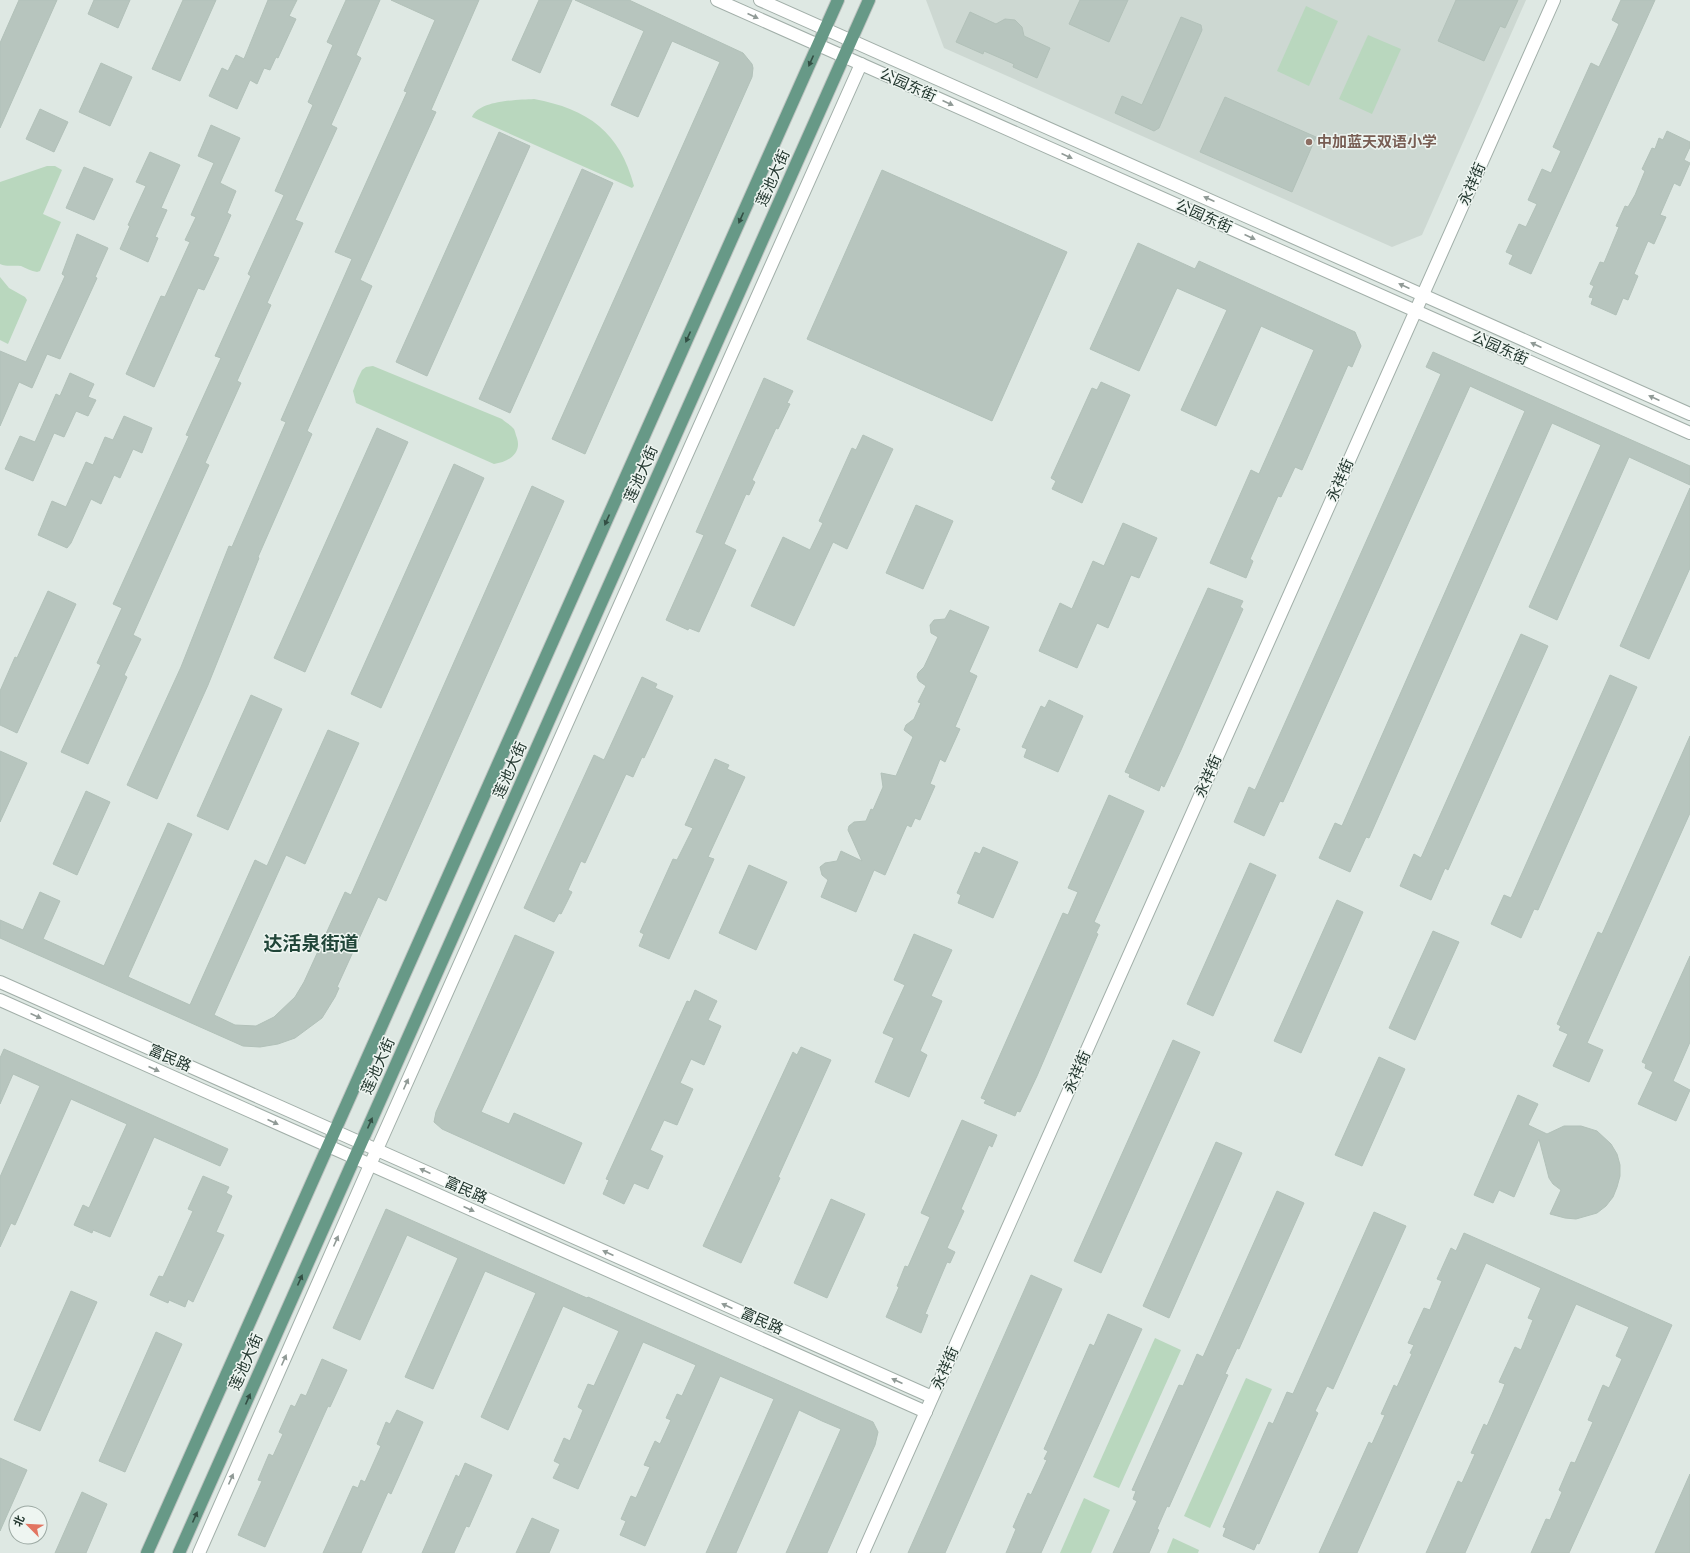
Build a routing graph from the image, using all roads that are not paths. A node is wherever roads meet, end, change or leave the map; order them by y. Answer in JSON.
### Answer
{"nodes":[{"id":1,"x":717,"y":0,"type":"edge"},
{"id":2,"x":760,"y":0,"type":"edge"},
{"id":3,"x":838,"y":0,"type":"edge"},
{"id":4,"x":870,"y":0,"type":"edge"},
{"id":5,"x":1554,"y":0,"type":"edge"},
{"id":6,"x":825,"y":29,"type":"junction"},
{"id":7,"x":851,"y":41,"type":"junction"},
{"id":8,"x":818,"y":45,"type":"junction"},
{"id":9,"x":844,"y":56,"type":"junction"},
{"id":10,"x":861,"y":64,"type":"junction"},
{"id":11,"x":1423,"y":295,"type":"junction"},
{"id":12,"x":1416,"y":311,"type":"junction"},
{"id":13,"x":1690,"y":414,"type":"edge"},
{"id":14,"x":1690,"y":433,"type":"edge"},
{"id":15,"x":0,"y":982,"type":"edge"},
{"id":16,"x":0,"y":1000,"type":"edge"},
{"id":17,"x":335,"y":1131,"type":"junction"},
{"id":18,"x":361,"y":1143,"type":"junction"},
{"id":19,"x":328,"y":1146,"type":"junction"},
{"id":20,"x":376,"y":1149,"type":"junction"},
{"id":21,"x":354,"y":1158,"type":"junction"},
{"id":22,"x":370,"y":1165,"type":"junction"},
{"id":23,"x":932,"y":1397,"type":"junction"},
{"id":24,"x":926,"y":1412,"type":"junction"},
{"id":25,"x":148,"y":1553,"type":"edge"},
{"id":26,"x":179,"y":1553,"type":"edge"},
{"id":27,"x":199,"y":1553,"type":"edge"},
{"id":28,"x":864,"y":1553,"type":"edge"}],
"edges":[{"from":1,"to":8,"type":"street","name":"公园东街","one_way":true},
{"from":2,"to":6,"type":"street","name":"公园东街"},
{"from":3,"to":6,"type":"main road","name":"莲池大街"},
{"from":4,"to":7,"type":"main road","name":"莲池大街"},
{"from":5,"to":11,"type":"street","name":"永祥街"},
{"from":6,"to":7,"type":"street","name":"公园东街"},
{"from":6,"to":8,"type":"main road","name":"莲池大街"},
{"from":7,"to":9,"type":"main road","name":"莲池大街"},
{"from":11,"to":7,"type":"street","name":"公园东街","one_way":true},
{"from":8,"to":9,"type":"street","name":"公园东街"},
{"from":8,"to":17,"type":"main road","name":"莲池大街","one_way":true},
{"from":9,"to":10,"type":"street","name":"公园东街"},
{"from":18,"to":9,"type":"main road","name":"莲池大街","one_way":true},
{"from":10,"to":12,"type":"street","name":"公园东街","one_way":true},
{"from":20,"to":10,"type":"street","one_way":true},
{"from":11,"to":12,"type":"street","name":"永祥街"},
{"from":13,"to":11,"type":"street","name":"公园东街","one_way":true},
{"from":12,"to":14,"type":"street","name":"公园东街"},
{"from":12,"to":23,"type":"street","name":"永祥街"},
{"from":15,"to":17,"type":"street","name":"富民路"},
{"from":16,"to":19,"type":"street","name":"富民路","one_way":true},
{"from":17,"to":18,"type":"street","name":"富民路"},
{"from":17,"to":19,"type":"main road","name":"莲池大街"},
{"from":18,"to":20,"type":"street","name":"富民路"},
{"from":18,"to":21,"type":"main road","name":"莲池大街"},
{"from":19,"to":21,"type":"street","name":"富民路"},
{"from":19,"to":25,"type":"main road","name":"莲池大街"},
{"from":20,"to":22,"type":"street"},
{"from":23,"to":20,"type":"street","name":"富民路","one_way":true},
{"from":21,"to":22,"type":"street","name":"富民路"},
{"from":26,"to":21,"type":"main road","name":"莲池大街","one_way":true},
{"from":22,"to":24,"type":"street","name":"富民路","one_way":true},
{"from":27,"to":22,"type":"street","one_way":true},
{"from":23,"to":24,"type":"street","name":"永祥街"},
{"from":24,"to":28,"type":"street","name":"永祥街"}]}
